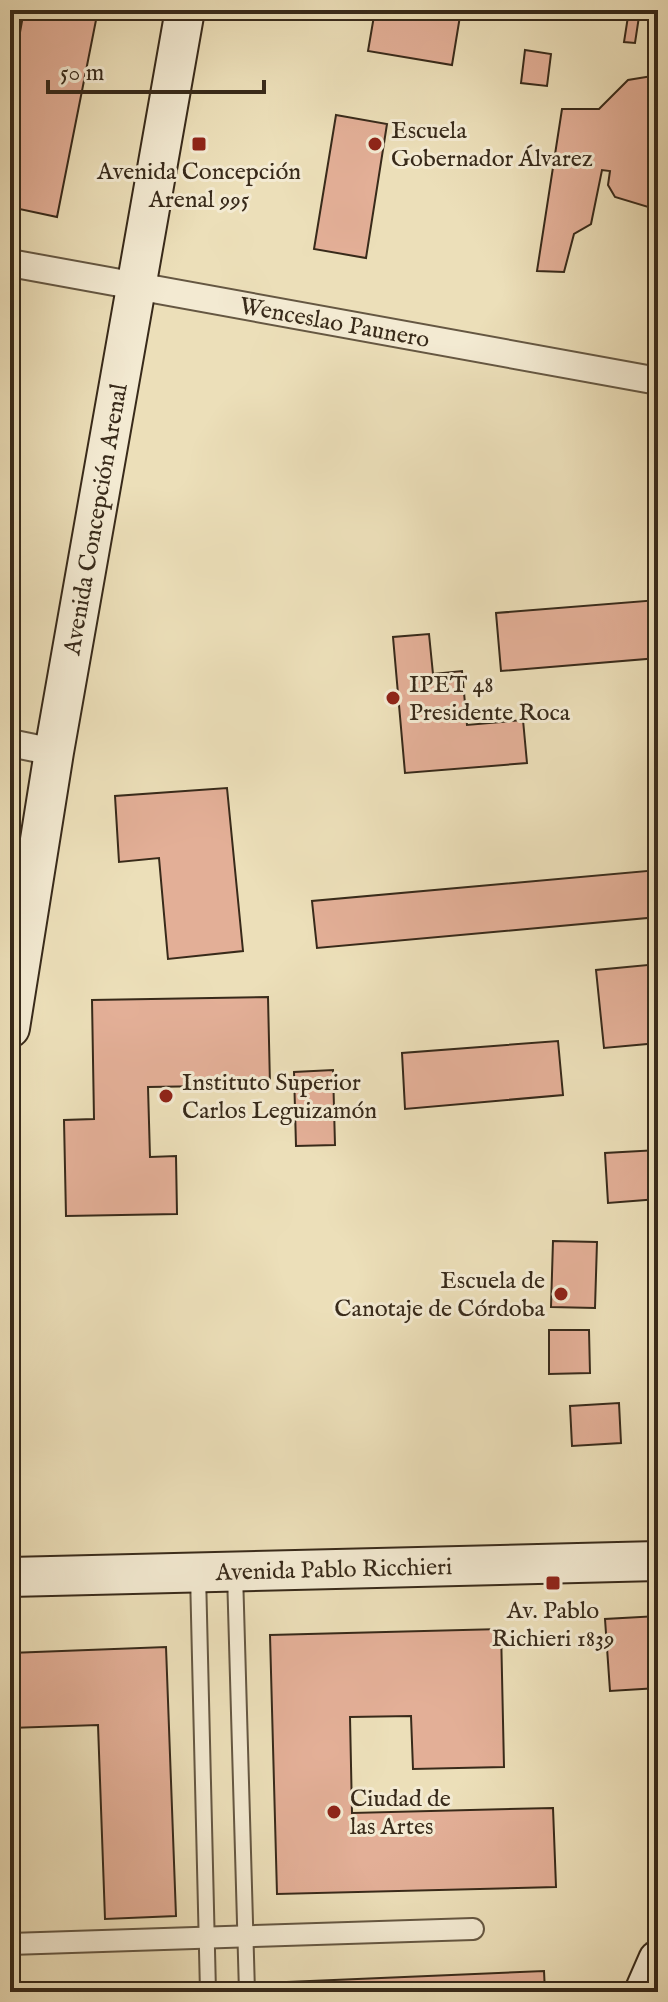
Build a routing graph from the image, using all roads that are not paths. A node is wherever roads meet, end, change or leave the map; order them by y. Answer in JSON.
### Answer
{"nodes":[{"id":1,"x":162,"y":10,"type":"edge"},
{"id":2,"x":185,"y":10,"type":"edge"},
{"id":3,"x":10,"y":263,"type":"edge"},
{"id":4,"x":124,"y":285,"type":"junction"},
{"id":5,"x":658,"y":381,"type":"edge"},
{"id":6,"x":33,"y":748,"type":"edge"},
{"id":7,"x":10,"y":907,"type":"edge"},
{"id":8,"x":10,"y":1028,"type":"edge"},
{"id":9,"x":658,"y":1539,"type":"edge"},
{"id":10,"x":10,"y":1555,"type":"edge"},
{"id":11,"x":658,"y":1561,"type":"edge"},
{"id":12,"x":235,"y":1573,"type":"junction"},
{"id":13,"x":198,"y":1574,"type":"junction"},
{"id":14,"x":10,"y":1577,"type":"edge"},
{"id":15,"x":473,"y":1929,"type":"dead end"},
{"id":16,"x":245,"y":1937,"type":"junction"},
{"id":17,"x":207,"y":1938,"type":"junction"},
{"id":18,"x":10,"y":1944,"type":"edge"},
{"id":19,"x":658,"y":1960,"type":"edge"},
{"id":20,"x":208,"y":1992,"type":"edge"},
{"id":21,"x":247,"y":1992,"type":"edge"},
{"id":22,"x":644,"y":1992,"type":"edge"}],
"edges":[{"from":1,"to":4,"type":"main road","name":"Avenida Concepción Arenal"},
{"from":2,"to":4,"type":"main road","name":"Avenida Concepción Arenal"},
{"from":3,"to":4,"type":"street","name":"Wenceslao Paunero"},
{"from":4,"to":5,"type":"street","name":"Wenceslao Paunero"},
{"from":4,"to":6,"type":"main road","name":"Avenida Concepción Arenal"},
{"from":6,"to":7,"type":"main road","name":"Avenida Concepción Arenal"},
{"from":6,"to":8,"type":"main road","name":"Avenida Concepción Arenal"},
{"from":9,"to":10,"type":"main road","name":"Avenida Pablo Ricchieri"},
{"from":11,"to":12,"type":"main road","name":"Avenida Pablo Ricchieri"},
{"from":12,"to":13,"type":"main road","name":"Avenida Pablo Ricchieri"},
{"from":12,"to":16,"type":"lane"},
{"from":13,"to":14,"type":"main road","name":"Avenida Pablo Ricchieri"},
{"from":13,"to":17,"type":"lane"},
{"from":15,"to":16,"type":"street"},
{"from":16,"to":17,"type":"street"},
{"from":16,"to":21,"type":"lane"},
{"from":17,"to":18,"type":"street"},
{"from":17,"to":20,"type":"lane"},
{"from":19,"to":22,"type":"main road"}]}
